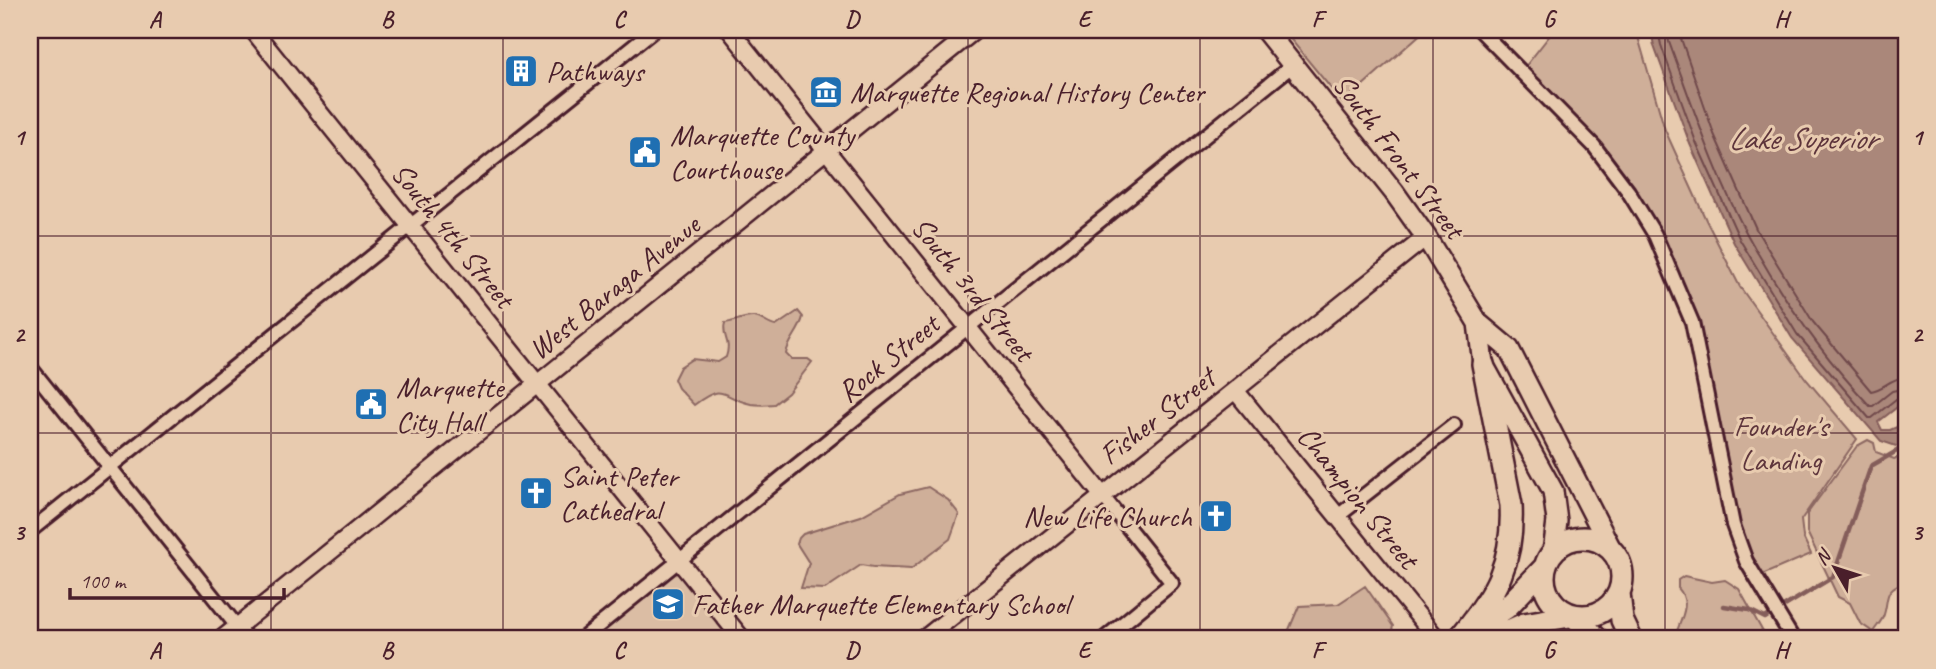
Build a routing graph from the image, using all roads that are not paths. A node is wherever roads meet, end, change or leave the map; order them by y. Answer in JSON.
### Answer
{"nodes":[{"id":1,"x":253,"y":30,"type":"edge"},
{"id":2,"x":654,"y":30,"type":"edge"},
{"id":3,"x":730,"y":30,"type":"edge"},
{"id":4,"x":975,"y":30,"type":"edge"},
{"id":5,"x":1265,"y":30,"type":"edge"},
{"id":6,"x":1480,"y":30,"type":"edge"},
{"id":7,"x":1293,"y":65,"type":"junction"},
{"id":8,"x":826,"y":150,"type":"junction"},
{"id":9,"x":411,"y":226,"type":"junction"},
{"id":10,"x":1426,"y":237,"type":"junction"},
{"id":11,"x":1478,"y":323,"type":"junction"},
{"id":12,"x":968,"y":327,"type":"junction"},
{"id":13,"x":1482,"y":364,"type":"junction"},
{"id":14,"x":30,"y":367,"type":"edge"},
{"id":15,"x":537,"y":385,"type":"junction"},
{"id":16,"x":1235,"y":390,"type":"junction"},
{"id":17,"x":1454,"y":425,"type":"dead end"},
{"id":18,"x":110,"y":467,"type":"junction"},
{"id":19,"x":1102,"y":495,"type":"junction"},
{"id":20,"x":1338,"y":516,"type":"junction"},
{"id":21,"x":30,"y":531,"type":"edge"},
{"id":22,"x":1611,"y":549,"type":"junction"},
{"id":23,"x":679,"y":561,"type":"junction"},
{"id":24,"x":1548,"y":561,"type":"junction"},
{"id":25,"x":1619,"y":593,"type":"junction"},
{"id":26,"x":1573,"y":616,"type":"junction"},
{"id":27,"x":242,"y":633,"type":"edge"},
{"id":28,"x":1791,"y":636,"type":"edge"},
{"id":29,"x":1459,"y":637,"type":"edge"},
{"id":30,"x":222,"y":639,"type":"edge"},
{"id":31,"x":582,"y":639,"type":"edge"},
{"id":32,"x":742,"y":639,"type":"edge"},
{"id":33,"x":924,"y":639,"type":"edge"},
{"id":34,"x":1104,"y":639,"type":"edge"},
{"id":35,"x":1437,"y":639,"type":"edge"},
{"id":36,"x":1490,"y":639,"type":"edge"},
{"id":37,"x":1597,"y":639,"type":"edge"},
{"id":38,"x":1631,"y":639,"type":"edge"}],
"edges":[{"from":1,"to":9,"type":"street","name":"South 4th Street"},
{"from":2,"to":9,"type":"street"},
{"from":3,"to":8,"type":"street","name":"South 3rd Street"},
{"from":4,"to":8,"type":"street","name":"West Baraga Avenue"},
{"from":5,"to":7,"type":"main road","name":"South Front Street"},
{"from":6,"to":28,"type":"street"},
{"from":7,"to":10,"type":"main road","name":"South Front Street"},
{"from":7,"to":12,"type":"street","name":"Rock Street"},
{"from":8,"to":12,"type":"street","name":"South 3rd Street"},
{"from":8,"to":15,"type":"street","name":"West Baraga Avenue"},
{"from":9,"to":15,"type":"street","name":"South 4th Street"},
{"from":9,"to":18,"type":"street"},
{"from":10,"to":11,"type":"main road","name":"South Front Street"},
{"from":10,"to":16,"type":"street","name":"Fisher Street"},
{"from":11,"to":13,"type":"main road","name":"South Front Street"},
{"from":11,"to":22,"type":"main road","name":"South Front Street"},
{"from":12,"to":19,"type":"street","name":"South 3rd Street"},
{"from":12,"to":23,"type":"street","name":"Rock Street"},
{"from":13,"to":24,"type":"main road","name":"South Front Street"},
{"from":13,"to":29,"type":"highway"},
{"from":14,"to":18,"type":"street"},
{"from":15,"to":23,"type":"street","name":"South 4th Street"},
{"from":15,"to":27,"type":"street","name":"West Baraga Avenue"},
{"from":16,"to":19,"type":"street","name":"Fisher Street"},
{"from":16,"to":20,"type":"street","name":"Champion Street"},
{"from":17,"to":20,"type":"street"},
{"from":18,"to":21,"type":"street"},
{"from":18,"to":27,"type":"street"},
{"from":19,"to":33,"type":"street","name":"Fisher Street"},
{"from":19,"to":34,"type":"street","name":"South 3rd Street"},
{"from":20,"to":35,"type":"street","name":"Champion Street"},
{"from":22,"to":24,"type":"highway"},
{"from":22,"to":25,"type":"highway"},
{"from":23,"to":31,"type":"street","name":"Rock Street"},
{"from":23,"to":32,"type":"street","name":"South 4th Street"},
{"from":24,"to":26,"type":"highway"},
{"from":24,"to":29,"type":"highway"},
{"from":25,"to":26,"type":"highway"},
{"from":25,"to":38,"type":"highway"},
{"from":26,"to":36,"type":"highway"},
{"from":26,"to":37,"type":"highway"},
{"from":27,"to":30,"type":"street","name":"West Baraga Avenue"}]}
